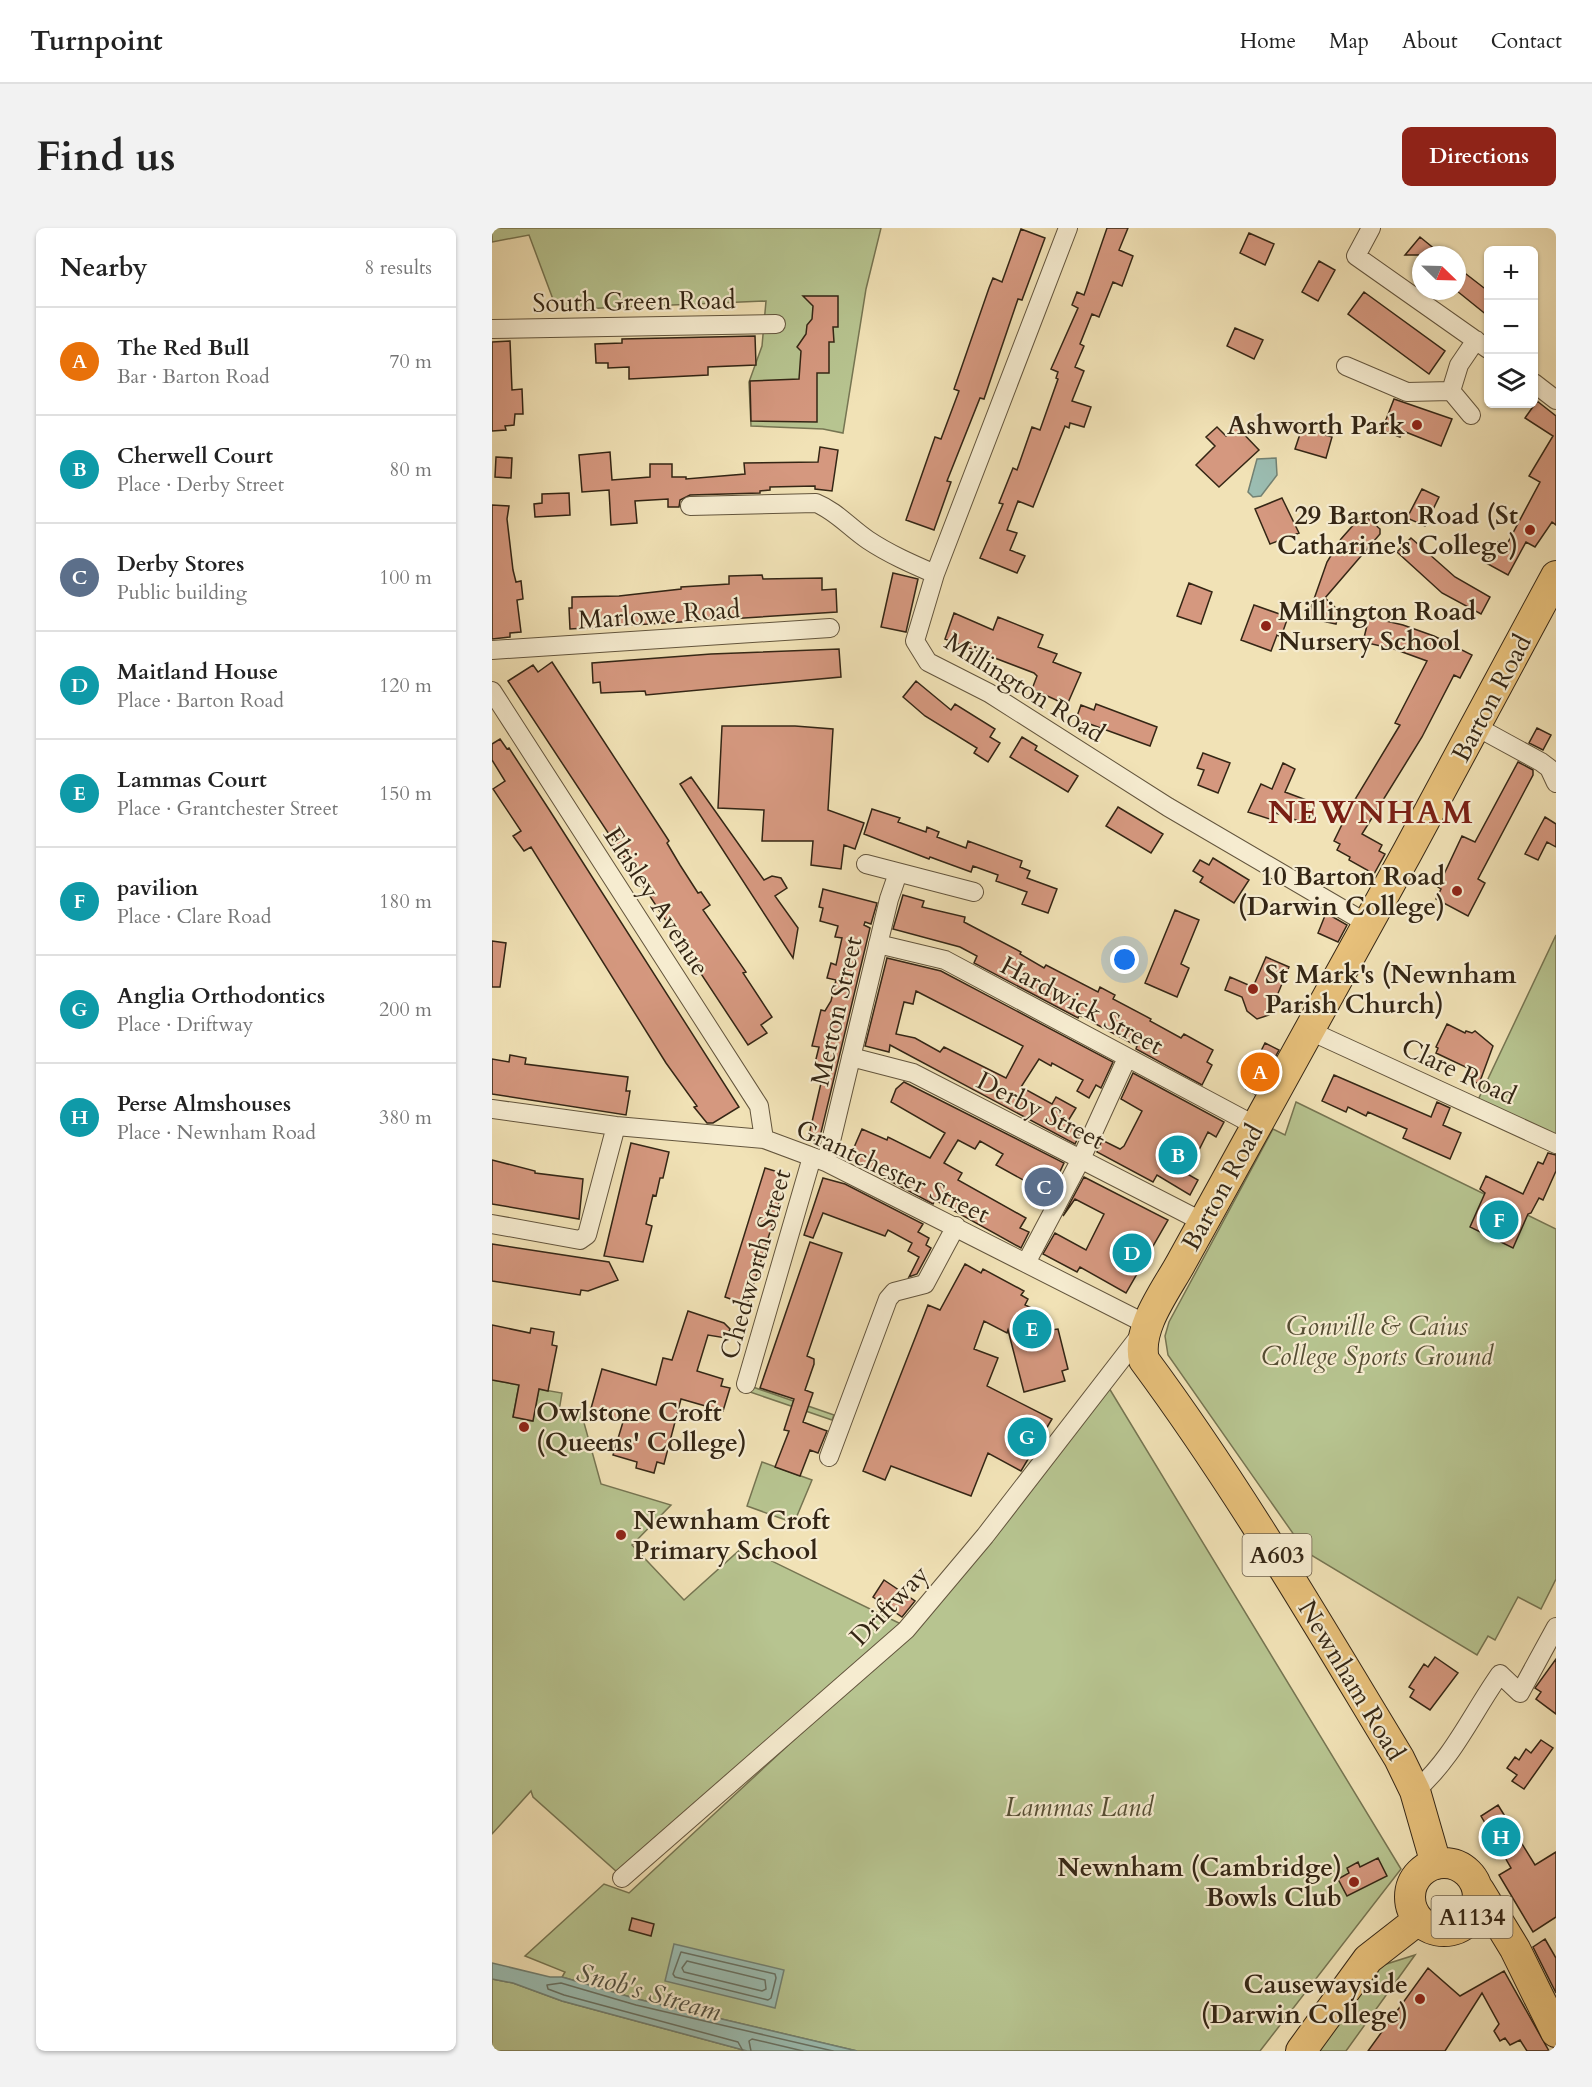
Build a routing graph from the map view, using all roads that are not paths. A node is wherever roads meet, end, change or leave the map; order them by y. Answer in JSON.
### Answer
{"nodes":[{"id":1,"x":1068,"y":228,"type":"edge"},
{"id":2,"x":1371,"y":228,"type":"edge"},
{"id":3,"x":776,"y":324,"type":"dead end"},
{"id":4,"x":492,"y":329,"type":"edge"},
{"id":5,"x":1482,"y":344,"type":"edge"},
{"id":6,"x":1346,"y":366,"type":"dead end"},
{"id":7,"x":1538,"y":387,"type":"edge"},
{"id":8,"x":1451,"y":391,"type":"junction"},
{"id":9,"x":1556,"y":400,"type":"edge"},
{"id":10,"x":1471,"y":416,"type":"dead end"},
{"id":11,"x":690,"y":506,"type":"dead end"},
{"id":12,"x":935,"y":574,"type":"junction"},
{"id":13,"x":1556,"y":576,"type":"edge"},
{"id":14,"x":830,"y":628,"type":"dead end"},
{"id":15,"x":492,"y":650,"type":"edge"},
{"id":16,"x":493,"y":694,"type":"edge"},
{"id":17,"x":1475,"y":726,"type":"junction"},
{"id":18,"x":1556,"y":783,"type":"edge"},
{"id":19,"x":866,"y":864,"type":"dead end"},
{"id":20,"x":898,"y":873,"type":"junction"},
{"id":21,"x":974,"y":891,"type":"dead end"},
{"id":22,"x":1368,"y":924,"type":"junction"},
{"id":23,"x":878,"y":944,"type":"junction"},
{"id":24,"x":1308,"y":1030,"type":"junction"},
{"id":25,"x":851,"y":1058,"type":"junction"},
{"id":26,"x":1127,"y":1058,"type":"junction"},
{"id":27,"x":492,"y":1109,"type":"edge"},
{"id":28,"x":616,"y":1126,"type":"junction"},
{"id":29,"x":1256,"y":1126,"type":"junction"},
{"id":30,"x":764,"y":1139,"type":"junction"},
{"id":31,"x":1556,"y":1144,"type":"edge"},
{"id":32,"x":1081,"y":1159,"type":"junction"},
{"id":33,"x":819,"y":1160,"type":"junction"},
{"id":34,"x":1203,"y":1222,"type":"junction"},
{"id":35,"x":492,"y":1224,"type":"edge"},
{"id":36,"x":956,"y":1226,"type":"junction"},
{"id":37,"x":1026,"y":1263,"type":"junction"},
{"id":38,"x":1148,"y":1325,"type":"junction"},
{"id":39,"x":746,"y":1384,"type":"dead end"},
{"id":40,"x":829,"y":1457,"type":"dead end"},
{"id":41,"x":1556,"y":1627,"type":"edge"},
{"id":42,"x":1415,"y":1791,"type":"junction"},
{"id":43,"x":1436,"y":1864,"type":"junction"},
{"id":44,"x":622,"y":1878,"type":"dead end"},
{"id":45,"x":1479,"y":1890,"type":"junction"},
{"id":46,"x":1418,"y":1920,"type":"junction"},
{"id":47,"x":1459,"y":1928,"type":"junction"},
{"id":48,"x":1523,"y":1966,"type":"junction"},
{"id":49,"x":1556,"y":2032,"type":"edge"},
{"id":50,"x":1301,"y":2051,"type":"edge"}],
"edges":[{"from":1,"to":12,"type":"street","name":"Millington Road"},
{"from":2,"to":5,"type":"street"},
{"from":3,"to":4,"type":"street","name":"South Green Road"},
{"from":5,"to":8,"type":"street"},
{"from":6,"to":8,"type":"street"},
{"from":7,"to":9,"type":"street"},
{"from":8,"to":10,"type":"street"},
{"from":11,"to":12,"type":"street"},
{"from":12,"to":22,"type":"street","name":"Millington Road"},
{"from":13,"to":17,"type":"main road","name":"Barton Road","number":"A603"},
{"from":14,"to":15,"type":"street","name":"Marlowe Road"},
{"from":16,"to":30,"type":"street","name":"Eltisley Avenue"},
{"from":17,"to":18,"type":"street"},
{"from":17,"to":22,"type":"main road","name":"Barton Road","number":"A603"},
{"from":19,"to":20,"type":"street"},
{"from":20,"to":21,"type":"street"},
{"from":20,"to":23,"type":"street","name":"Merton Street"},
{"from":22,"to":24,"type":"main road","name":"Barton Road","number":"A603"},
{"from":23,"to":25,"type":"street","name":"Merton Street"},
{"from":23,"to":26,"type":"street","name":"Hardwick Street"},
{"from":24,"to":29,"type":"main road","name":"Barton Road","number":"A603"},
{"from":24,"to":31,"type":"street","name":"Clare Road"},
{"from":25,"to":32,"type":"street","name":"Derby Street"},
{"from":25,"to":33,"type":"street","name":"Merton Street"},
{"from":26,"to":29,"type":"street","name":"Hardwick Street"},
{"from":26,"to":32,"type":"street"},
{"from":27,"to":28,"type":"street","name":"Grantchester Street"},
{"from":28,"to":30,"type":"street","name":"Grantchester Street"},
{"from":28,"to":35,"type":"street"},
{"from":29,"to":34,"type":"main road","name":"Barton Road","number":"A603"},
{"from":30,"to":33,"type":"street","name":"Grantchester Street"},
{"from":32,"to":34,"type":"street","name":"Derby Street"},
{"from":32,"to":37,"type":"street"},
{"from":33,"to":36,"type":"street","name":"Grantchester Street"},
{"from":33,"to":39,"type":"street","name":"Chedworth Street"},
{"from":34,"to":38,"type":"main road","name":"Barton Road","number":"A603"},
{"from":36,"to":37,"type":"street","name":"Grantchester Street"},
{"from":36,"to":40,"type":"street"},
{"from":37,"to":38,"type":"street","name":"Grantchester Street"},
{"from":38,"to":42,"type":"main road","name":"Newnham Road","number":"A603"},
{"from":38,"to":44,"type":"street","name":"Driftway"},
{"from":41,"to":42,"type":"street"},
{"from":42,"to":43,"type":"main road","name":"Newnham Road","number":"A603"},
{"from":43,"to":45,"type":"main road","number":"A1134"},
{"from":43,"to":46,"type":"main road","number":"A1134"},
{"from":45,"to":47,"type":"main road","number":"A1134"},
{"from":45,"to":48,"type":"main road","number":"A1134"},
{"from":46,"to":47,"type":"main road","number":"A1134"},
{"from":46,"to":50,"type":"main road","number":"A1134"},
{"from":47,"to":48,"type":"main road","number":"A1134"},
{"from":48,"to":49,"type":"main road","number":"A1134"}]}
